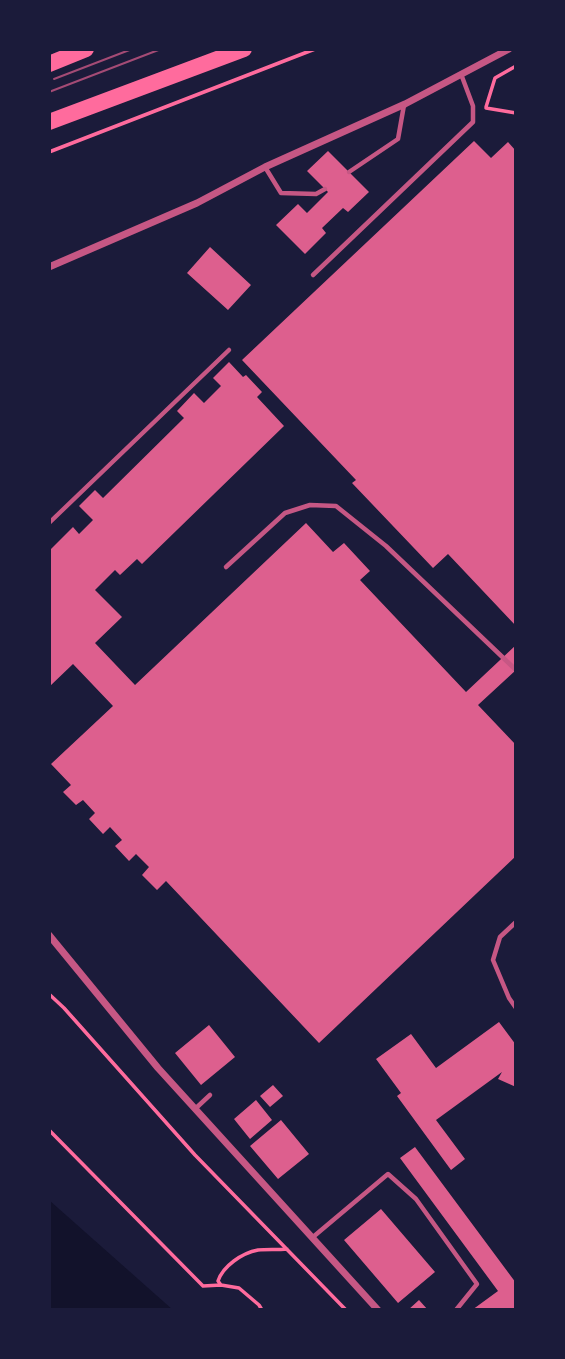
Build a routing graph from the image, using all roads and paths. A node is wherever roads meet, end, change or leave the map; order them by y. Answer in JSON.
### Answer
{"nodes":[{"id":1,"x":86,"y":49,"type":"edge"},
{"id":2,"x":244,"y":49,"type":"edge"},
{"id":3,"x":315,"y":49,"type":"edge"},
{"id":4,"x":509,"y":49,"type":"edge"},
{"id":5,"x":49,"y":64,"type":"edge"},
{"id":6,"x":516,"y":66,"type":"edge"},
{"id":7,"x":460,"y":74,"type":"junction"},
{"id":8,"x":405,"y":104,"type":"junction"},
{"id":9,"x":516,"y":113,"type":"edge"},
{"id":10,"x":49,"y":122,"type":"edge"},
{"id":11,"x":49,"y":152,"type":"edge"},
{"id":12,"x":265,"y":167,"type":"junction"},
{"id":13,"x":349,"y":172,"type":"dead end"},
{"id":14,"x":324,"y":189,"type":"dead end"},
{"id":15,"x":49,"y":267,"type":"edge"},
{"id":16,"x":313,"y":275,"type":"dead end"},
{"id":17,"x":229,"y":350,"type":"dead end"},
{"id":18,"x":49,"y":523,"type":"edge"},
{"id":19,"x":226,"y":567,"type":"dead end"},
{"id":20,"x":516,"y":670,"type":"edge"},
{"id":21,"x":516,"y":922,"type":"edge"},
{"id":22,"x":49,"y":936,"type":"edge"},
{"id":23,"x":49,"y":994,"type":"edge"},
{"id":24,"x":516,"y":1008,"type":"edge"},
{"id":25,"x":210,"y":1095,"type":"dead end"},
{"id":26,"x":195,"y":1109,"type":"junction"},
{"id":27,"x":49,"y":1130,"type":"edge"},
{"id":28,"x":312,"y":1238,"type":"junction"},
{"id":29,"x":287,"y":1249,"type":"junction"},
{"id":30,"x":221,"y":1285,"type":"junction"},
{"id":31,"x":262,"y":1310,"type":"edge"},
{"id":32,"x":346,"y":1310,"type":"edge"},
{"id":33,"x":378,"y":1310,"type":"edge"},
{"id":34,"x":456,"y":1310,"type":"edge"}],
"edges":[{"from":1,"to":5,"type":"main road"},
{"from":2,"to":10,"type":"main road"},
{"from":3,"to":11,"type":"path"},
{"from":4,"to":7,"type":"street"},
{"from":6,"to":9,"type":"path"},
{"from":7,"to":8,"type":"street"},
{"from":7,"to":16,"type":"lane"},
{"from":8,"to":12,"type":"street"},
{"from":8,"to":13,"type":"lane"},
{"from":12,"to":14,"type":"lane"},
{"from":12,"to":15,"type":"street"},
{"from":17,"to":18,"type":"lane"},
{"from":19,"to":20,"type":"lane"},
{"from":21,"to":24,"type":"lane"},
{"from":22,"to":26,"type":"street"},
{"from":23,"to":29,"type":"path"},
{"from":25,"to":26,"type":"lane"},
{"from":26,"to":28,"type":"street"},
{"from":27,"to":30,"type":"path"},
{"from":28,"to":33,"type":"street"},
{"from":28,"to":34,"type":"lane"},
{"from":29,"to":30,"type":"path"},
{"from":29,"to":32,"type":"path"},
{"from":30,"to":31,"type":"path"}]}
